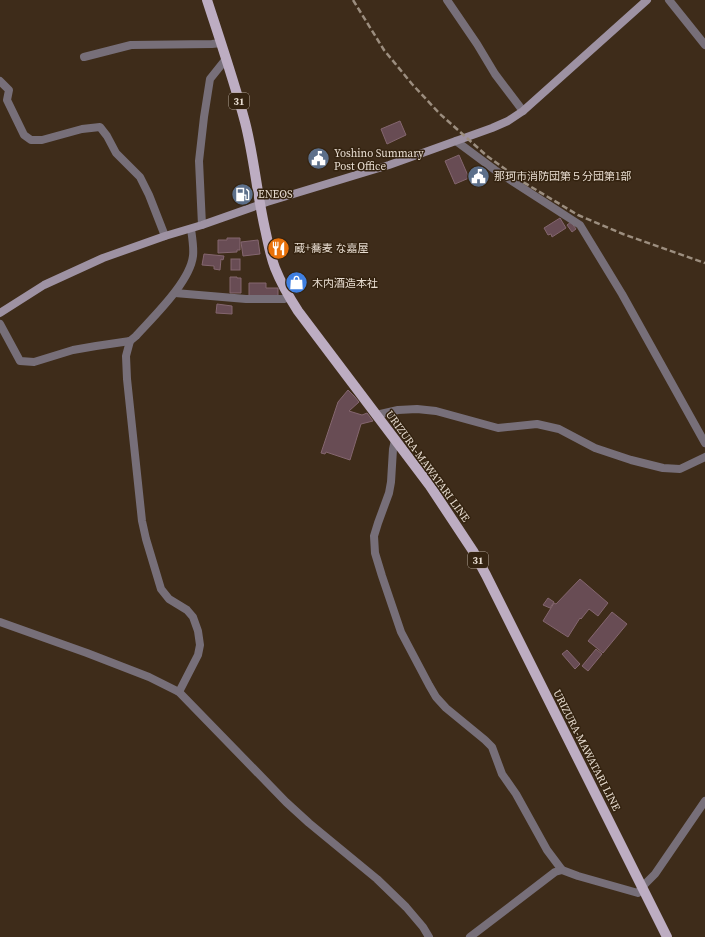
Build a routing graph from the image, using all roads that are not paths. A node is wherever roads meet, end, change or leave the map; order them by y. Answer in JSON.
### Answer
{"nodes":[{"id":1,"x":207,"y":0,"type":"edge"},
{"id":2,"x":447,"y":0,"type":"edge"},
{"id":3,"x":647,"y":0,"type":"edge"},
{"id":4,"x":669,"y":0,"type":"edge"},
{"id":5,"x":221,"y":43,"type":"junction"},
{"id":6,"x":705,"y":45,"type":"edge"},
{"id":7,"x":84,"y":56,"type":"dead end"},
{"id":8,"x":226,"y":59,"type":"junction"},
{"id":9,"x":0,"y":81,"type":"edge"},
{"id":10,"x":523,"y":111,"type":"junction"},
{"id":11,"x":456,"y":141,"type":"junction"},
{"id":12,"x":260,"y":204,"type":"junction"},
{"id":13,"x":202,"y":225,"type":"junction"},
{"id":14,"x":191,"y":229,"type":"junction"},
{"id":15,"x":164,"y":236,"type":"junction"},
{"id":16,"x":175,"y":293,"type":"junction"},
{"id":17,"x":289,"y":297,"type":"junction"},
{"id":18,"x":0,"y":313,"type":"edge"},
{"id":19,"x":0,"y":324,"type":"edge"},
{"id":20,"x":130,"y":341,"type":"junction"},
{"id":21,"x":376,"y":415,"type":"junction"},
{"id":22,"x":395,"y":440,"type":"junction"},
{"id":23,"x":705,"y":443,"type":"edge"},
{"id":24,"x":705,"y":457,"type":"edge"},
{"id":25,"x":0,"y":622,"type":"edge"},
{"id":26,"x":179,"y":692,"type":"junction"},
{"id":27,"x":705,"y":801,"type":"edge"},
{"id":28,"x":562,"y":870,"type":"junction"},
{"id":29,"x":642,"y":887,"type":"junction"},
{"id":30,"x":429,"y":937,"type":"edge"},
{"id":31,"x":470,"y":937,"type":"edge"},
{"id":32,"x":667,"y":937,"type":"edge"}],
"edges":[{"from":1,"to":5,"type":"main road","name":"URIZURA-MAWATARI LINE","number":"31"},
{"from":2,"to":10,"type":"street"},
{"from":3,"to":10,"type":"street"},
{"from":4,"to":6,"type":"street"},
{"from":5,"to":7,"type":"street"},
{"from":5,"to":8,"type":"main road","name":"URIZURA-MAWATARI LINE","number":"31"},
{"from":8,"to":12,"type":"main road","name":"URIZURA-MAWATARI LINE","number":"31"},
{"from":8,"to":13,"type":"street"},
{"from":9,"to":15,"type":"street"},
{"from":10,"to":11,"type":"street"},
{"from":11,"to":12,"type":"street"},
{"from":11,"to":23,"type":"street"},
{"from":12,"to":13,"type":"street"},
{"from":12,"to":17,"type":"main road","name":"URIZURA-MAWATARI LINE","number":"31"},
{"from":13,"to":14,"type":"street"},
{"from":14,"to":15,"type":"street"},
{"from":14,"to":16,"type":"street"},
{"from":15,"to":18,"type":"street"},
{"from":16,"to":17,"type":"street"},
{"from":16,"to":20,"type":"street"},
{"from":17,"to":21,"type":"main road","name":"URIZURA-MAWATARI LINE","number":"31"},
{"from":19,"to":20,"type":"street"},
{"from":20,"to":26,"type":"street"},
{"from":21,"to":22,"type":"main road","name":"URIZURA-MAWATARI LINE","number":"31"},
{"from":21,"to":24,"type":"street"},
{"from":22,"to":28,"type":"street"},
{"from":22,"to":29,"type":"main road","name":"URIZURA-MAWATARI LINE","number":"31"},
{"from":25,"to":26,"type":"street"},
{"from":26,"to":30,"type":"street"},
{"from":27,"to":29,"type":"street"},
{"from":28,"to":29,"type":"street"},
{"from":28,"to":31,"type":"street"},
{"from":29,"to":32,"type":"main road","name":"URIZURA-MAWATARI LINE","number":"31"}]}
